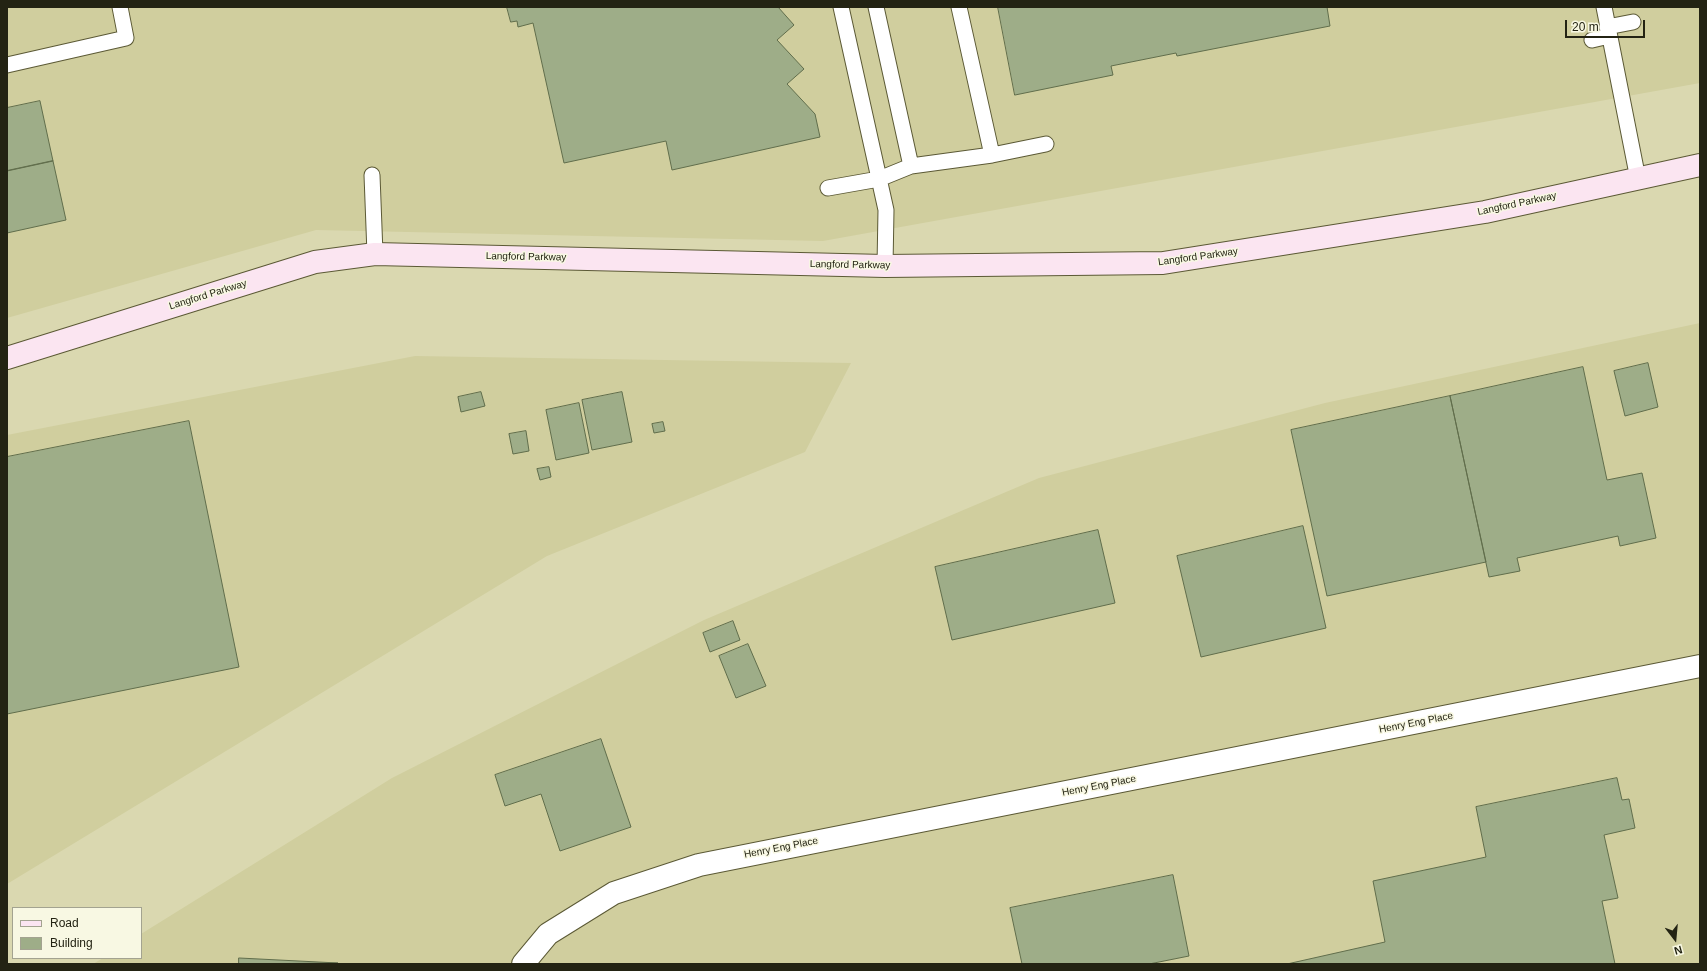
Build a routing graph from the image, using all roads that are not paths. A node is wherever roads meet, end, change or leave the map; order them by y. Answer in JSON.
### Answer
{"nodes":[{"id":1,"x":120,"y":7,"type":"edge"},
{"id":2,"x":841,"y":7,"type":"edge"},
{"id":3,"x":876,"y":7,"type":"edge"},
{"id":4,"x":959,"y":7,"type":"edge"},
{"id":5,"x":1604,"y":7,"type":"edge"},
{"id":6,"x":1633,"y":22,"type":"dead end"},
{"id":7,"x":1608,"y":31,"type":"junction"},
{"id":8,"x":1592,"y":40,"type":"dead end"},
{"id":9,"x":7,"y":65,"type":"edge"},
{"id":10,"x":1046,"y":144,"type":"dead end"},
{"id":11,"x":992,"y":155,"type":"junction"},
{"id":12,"x":1700,"y":165,"type":"edge"},
{"id":13,"x":911,"y":166,"type":"junction"},
{"id":14,"x":372,"y":175,"type":"dead end"},
{"id":15,"x":1638,"y":178,"type":"junction"},
{"id":16,"x":879,"y":179,"type":"junction"},
{"id":17,"x":828,"y":188,"type":"dead end"},
{"id":18,"x":375,"y":254,"type":"junction"},
{"id":19,"x":885,"y":266,"type":"junction"},
{"id":20,"x":7,"y":358,"type":"edge"},
{"id":21,"x":1700,"y":666,"type":"edge"},
{"id":22,"x":524,"y":964,"type":"edge"}],
"edges":[{"from":1,"to":9,"type":"lane"},
{"from":2,"to":16,"type":"lane"},
{"from":3,"to":13,"type":"lane"},
{"from":4,"to":11,"type":"lane"},
{"from":5,"to":7,"type":"lane"},
{"from":6,"to":7,"type":"lane"},
{"from":7,"to":8,"type":"lane"},
{"from":7,"to":15,"type":"lane"},
{"from":10,"to":11,"type":"lane"},
{"from":11,"to":13,"type":"lane"},
{"from":12,"to":15,"type":"main road","name":"Langford Parkway"},
{"from":13,"to":16,"type":"lane"},
{"from":14,"to":18,"type":"lane"},
{"from":15,"to":19,"type":"main road","name":"Langford Parkway"},
{"from":16,"to":17,"type":"lane"},
{"from":16,"to":19,"type":"lane"},
{"from":18,"to":19,"type":"main road","name":"Langford Parkway"},
{"from":18,"to":20,"type":"main road","name":"Langford Parkway"},
{"from":21,"to":22,"type":"street","name":"Henry Eng Place"}]}
